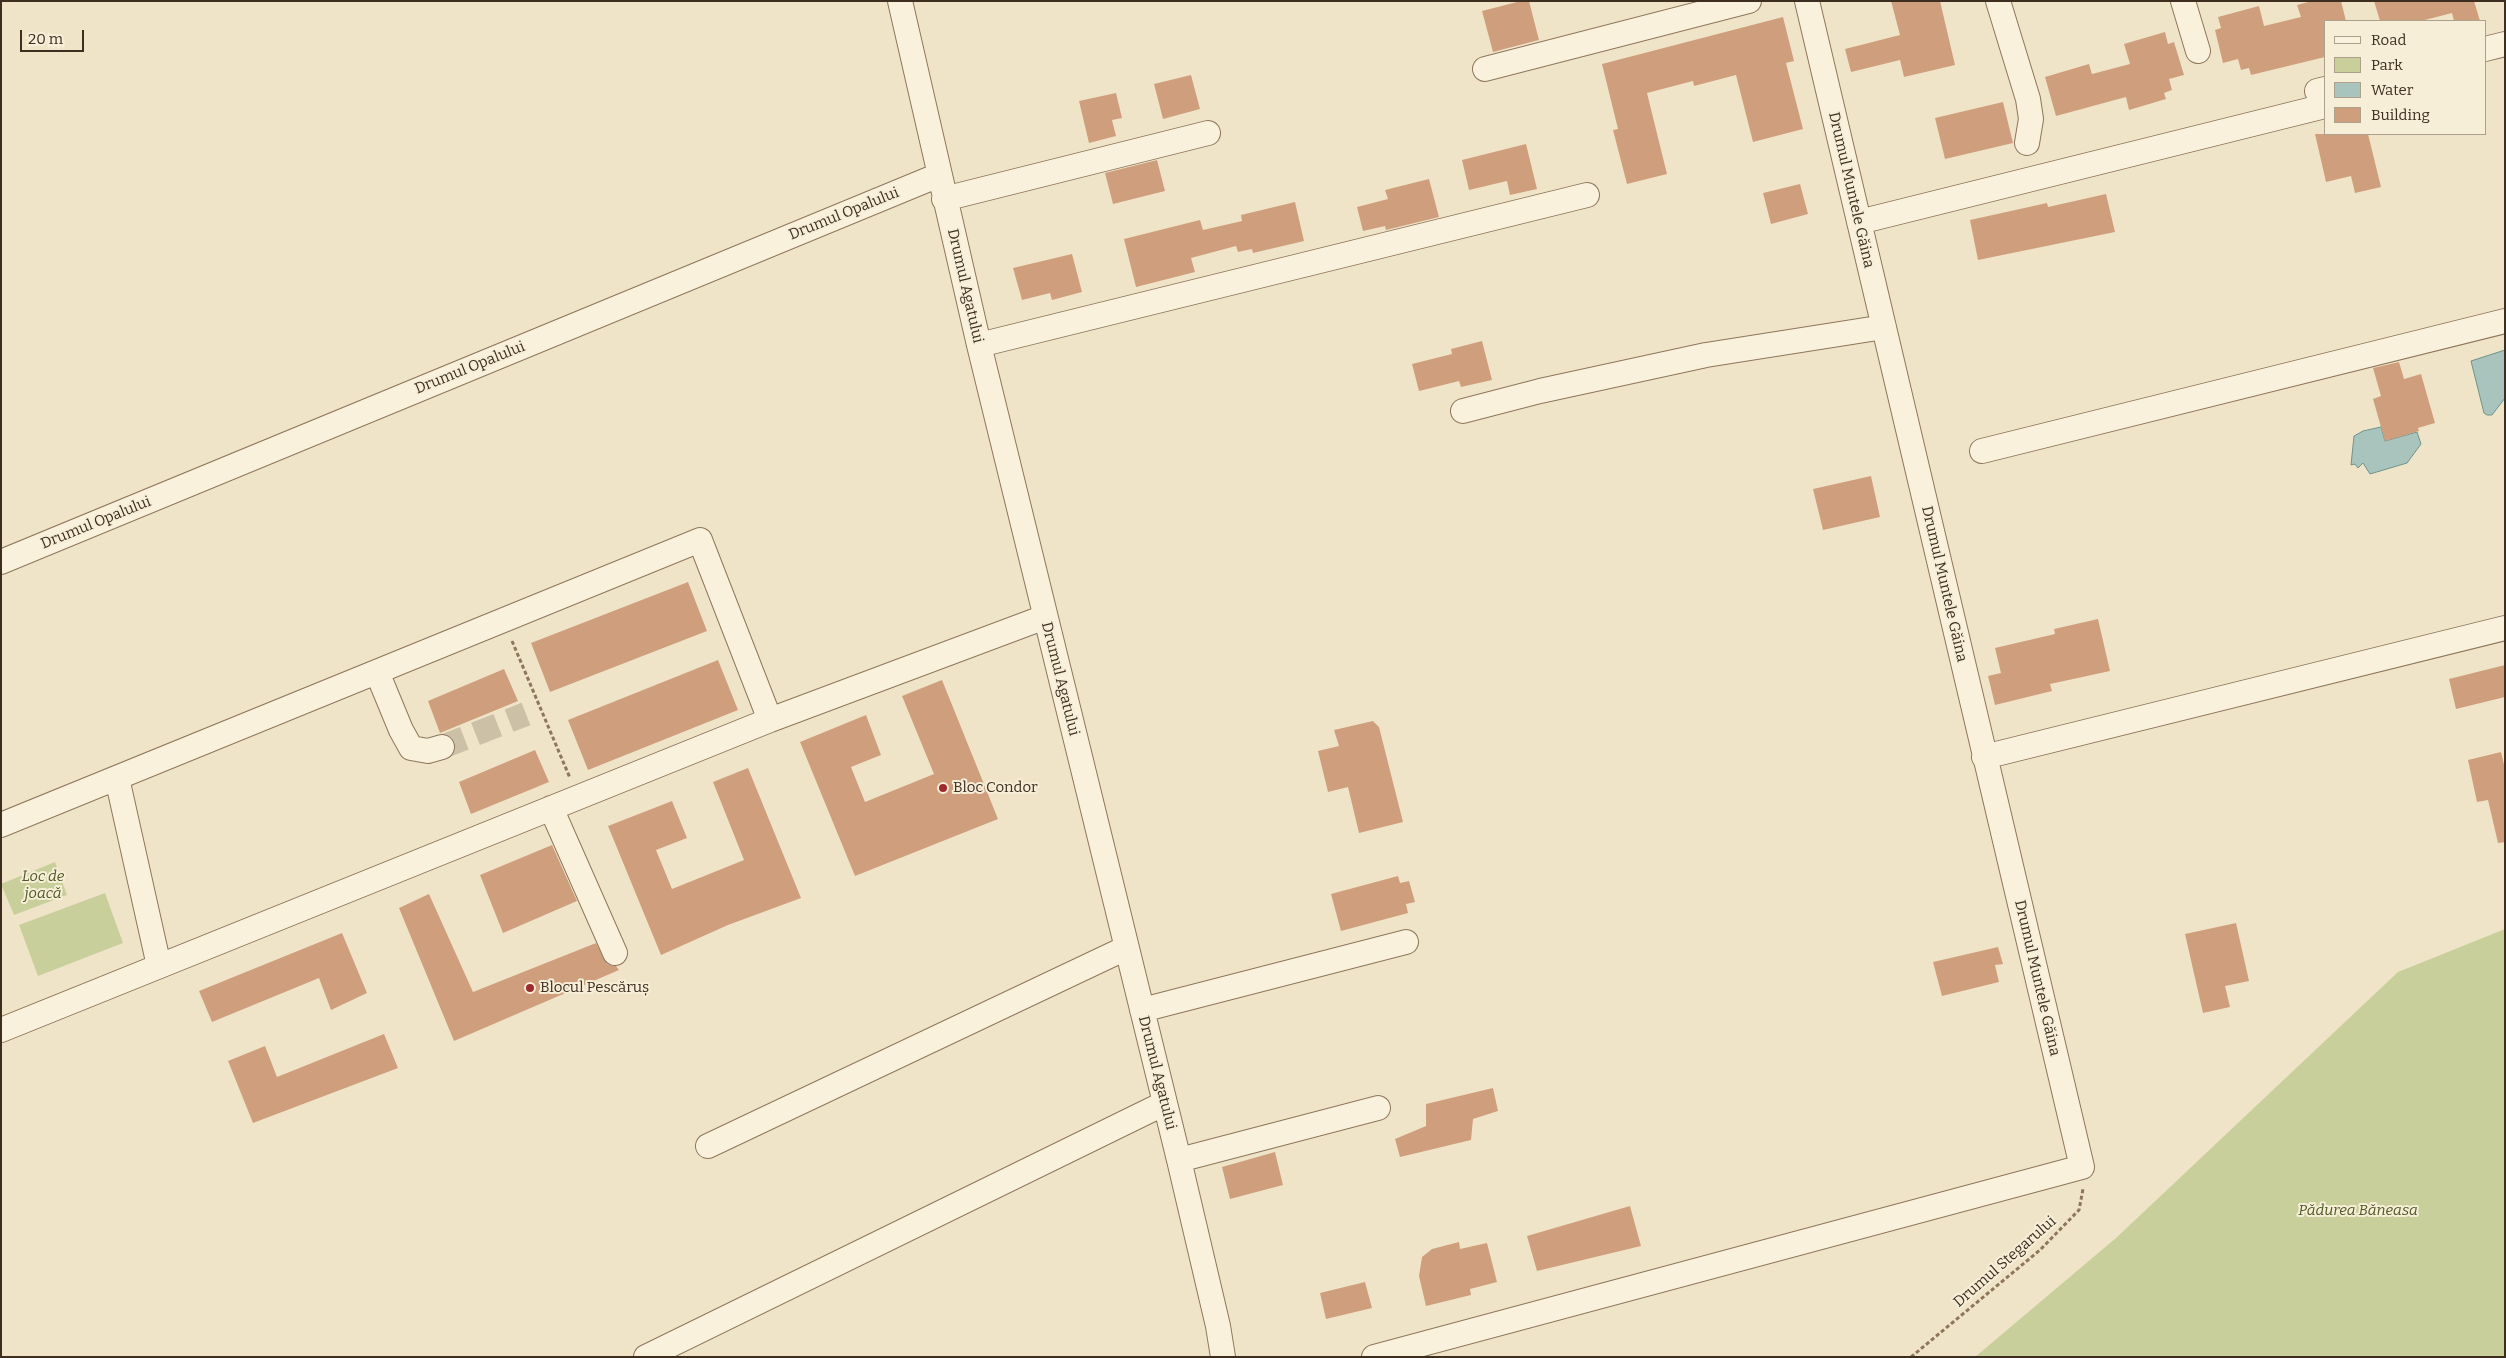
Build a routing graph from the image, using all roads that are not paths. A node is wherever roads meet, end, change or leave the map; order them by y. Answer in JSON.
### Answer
{"nodes":[{"id":1,"x":900,"y":1,"type":"edge"},
{"id":2,"x":1749,"y":1,"type":"edge"},
{"id":3,"x":1807,"y":1,"type":"edge"},
{"id":4,"x":1998,"y":1,"type":"edge"},
{"id":5,"x":2184,"y":1,"type":"edge"},
{"id":6,"x":2505,"y":44,"type":"edge"},
{"id":7,"x":2486,"y":49,"type":"edge"},
{"id":8,"x":2198,"y":51,"type":"dead end"},
{"id":9,"x":1485,"y":69,"type":"dead end"},
{"id":10,"x":2322,"y":95,"type":"edge"},
{"id":11,"x":1208,"y":133,"type":"dead end"},
{"id":12,"x":2027,"y":143,"type":"dead end"},
{"id":13,"x":939,"y":175,"type":"junction"},
{"id":14,"x":1587,"y":196,"type":"dead end"},
{"id":15,"x":944,"y":199,"type":"junction"},
{"id":16,"x":1859,"y":222,"type":"junction"},
{"id":17,"x":2505,"y":321,"type":"edge"},
{"id":18,"x":1884,"y":327,"type":"junction"},
{"id":19,"x":979,"y":345,"type":"junction"},
{"id":20,"x":1463,"y":411,"type":"dead end"},
{"id":21,"x":1982,"y":451,"type":"dead end"},
{"id":22,"x":1,"y":562,"type":"edge"},
{"id":23,"x":1045,"y":617,"type":"junction"},
{"id":24,"x":2505,"y":628,"type":"edge"},
{"id":25,"x":377,"y":672,"type":"junction"},
{"id":26,"x":770,"y":720,"type":"junction"},
{"id":27,"x":442,"y":747,"type":"tunnel mouth"},
{"id":28,"x":1984,"y":757,"type":"junction"},
{"id":29,"x":116,"y":778,"type":"junction"},
{"id":30,"x":551,"y":808,"type":"junction"},
{"id":31,"x":1,"y":825,"type":"edge"},
{"id":32,"x":1406,"y":942,"type":"dead end"},
{"id":33,"x":1126,"y":948,"type":"junction"},
{"id":34,"x":615,"y":953,"type":"dead end"},
{"id":35,"x":159,"y":966,"type":"junction"},
{"id":36,"x":1142,"y":1010,"type":"junction"},
{"id":37,"x":1,"y":1030,"type":"edge"},
{"id":38,"x":1165,"y":1103,"type":"junction"},
{"id":39,"x":1378,"y":1108,"type":"dead end"},
{"id":40,"x":708,"y":1146,"type":"dead end"},
{"id":41,"x":1179,"y":1160,"type":"junction"},
{"id":42,"x":646,"y":1357,"type":"edge"},
{"id":43,"x":1223,"y":1357,"type":"edge"},
{"id":44,"x":1374,"y":1357,"type":"edge"}],
"edges":[{"from":1,"to":13,"type":"street","name":"Drumul Agatului"},
{"from":2,"to":9,"type":"street"},
{"from":3,"to":16,"type":"street","name":"Drumul Muntele Găina"},
{"from":4,"to":12,"type":"street"},
{"from":5,"to":8,"type":"street"},
{"from":6,"to":7,"type":"street"},
{"from":10,"to":16,"type":"street"},
{"from":11,"to":15,"type":"street"},
{"from":13,"to":15,"type":"street","name":"Drumul Agatului"},
{"from":13,"to":22,"type":"street","name":"Drumul Opalului"},
{"from":14,"to":19,"type":"street"},
{"from":15,"to":19,"type":"street","name":"Drumul Agatului"},
{"from":16,"to":18,"type":"street","name":"Drumul Muntele Găina"},
{"from":17,"to":21,"type":"street"},
{"from":18,"to":20,"type":"street"},
{"from":18,"to":28,"type":"street","name":"Drumul Muntele Găina"},
{"from":19,"to":23,"type":"street","name":"Drumul Agatului"},
{"from":23,"to":26,"type":"street"},
{"from":23,"to":33,"type":"street","name":"Drumul Agatului"},
{"from":24,"to":28,"type":"street"},
{"from":25,"to":26,"type":"street"},
{"from":25,"to":27,"type":"street"},
{"from":25,"to":29,"type":"street"},
{"from":26,"to":30,"type":"street"},
{"from":28,"to":44,"type":"street","name":"Drumul Muntele Găina"},
{"from":29,"to":31,"type":"street"},
{"from":29,"to":35,"type":"street"},
{"from":30,"to":34,"type":"street"},
{"from":30,"to":35,"type":"street"},
{"from":32,"to":36,"type":"street"},
{"from":33,"to":36,"type":"street","name":"Drumul Agatului"},
{"from":33,"to":40,"type":"street"},
{"from":35,"to":37,"type":"street"},
{"from":36,"to":38,"type":"street","name":"Drumul Agatului"},
{"from":38,"to":41,"type":"street","name":"Drumul Agatului"},
{"from":38,"to":42,"type":"street"},
{"from":39,"to":41,"type":"street"},
{"from":41,"to":43,"type":"street","name":"Drumul Agatului"}]}
